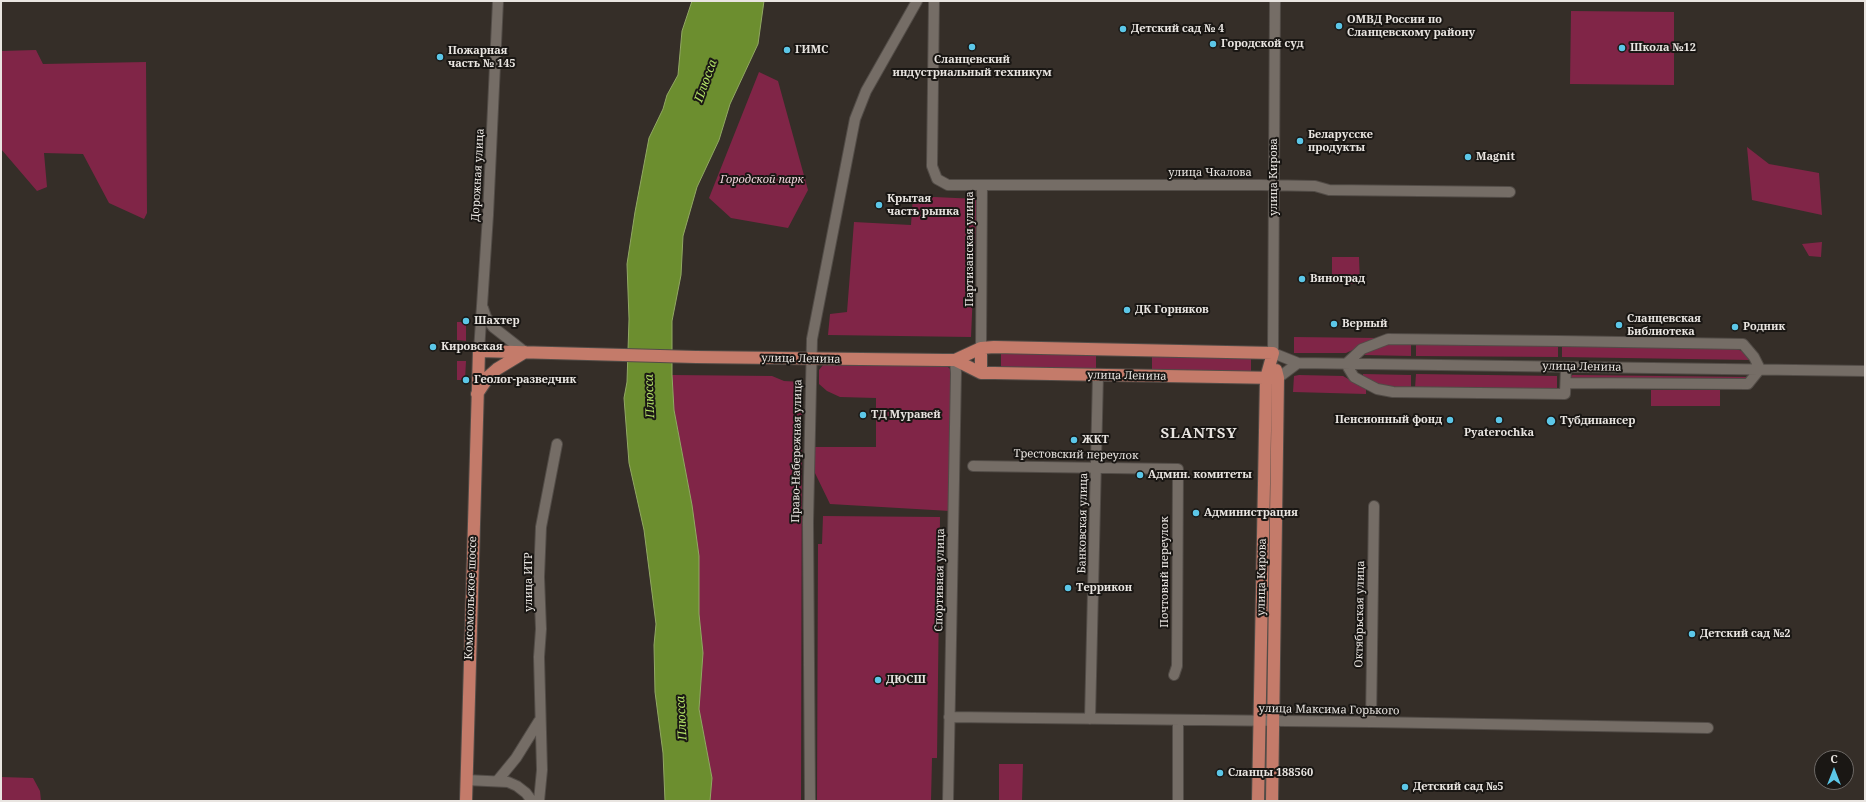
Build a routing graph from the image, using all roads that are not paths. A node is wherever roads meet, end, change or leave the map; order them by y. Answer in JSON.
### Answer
{"nodes":[{"id":1,"x":498,"y":1,"type":"edge"},
{"id":2,"x":917,"y":1,"type":"edge"},
{"id":3,"x":934,"y":1,"type":"edge"},
{"id":4,"x":1276,"y":1,"type":"edge"},
{"id":5,"x":982,"y":185,"type":"junction"},
{"id":6,"x":1274,"y":186,"type":"junction"},
{"id":7,"x":1510,"y":192,"type":"dead end"},
{"id":8,"x":482,"y":306,"type":"junction"},
{"id":9,"x":981,"y":348,"type":"junction"},
{"id":10,"x":479,"y":351,"type":"junction"},
{"id":11,"x":525,"y":352,"type":"junction"},
{"id":12,"x":1273,"y":353,"type":"junction"},
{"id":13,"x":811,"y":359,"type":"junction"},
{"id":14,"x":955,"y":360,"type":"junction"},
{"id":15,"x":1298,"y":363,"type":"junction"},
{"id":16,"x":1346,"y":364,"type":"junction"},
{"id":17,"x":1566,"y":367,"type":"junction"},
{"id":18,"x":1760,"y":369,"type":"junction"},
{"id":19,"x":1865,"y":371,"type":"edge"},
{"id":20,"x":981,"y":373,"type":"junction"},
{"id":21,"x":1098,"y":375,"type":"junction"},
{"id":22,"x":1272,"y":378,"type":"junction"},
{"id":23,"x":1566,"y":383,"type":"junction"},
{"id":24,"x":477,"y":395,"type":"junction"},
{"id":25,"x":557,"y":444,"type":"dead end"},
{"id":26,"x":973,"y":466,"type":"dead end"},
{"id":27,"x":1096,"y":468,"type":"junction"},
{"id":28,"x":1178,"y":469,"type":"joint"},
{"id":29,"x":1374,"y":506,"type":"dead end"},
{"id":30,"x":1174,"y":675,"type":"dead end"},
{"id":31,"x":949,"y":717,"type":"junction"},
{"id":32,"x":1090,"y":719,"type":"junction"},
{"id":33,"x":1178,"y":720,"type":"junction"},
{"id":34,"x":539,"y":721,"type":"junction"},
{"id":35,"x":1259,"y":721,"type":"junction"},
{"id":36,"x":1273,"y":721,"type":"junction"},
{"id":37,"x":1371,"y":722,"type":"junction"},
{"id":38,"x":1708,"y":728,"type":"dead end"},
{"id":39,"x":466,"y":780,"type":"junction"},
{"id":40,"x":497,"y":780,"type":"junction"},
{"id":41,"x":466,"y":801,"type":"edge"},
{"id":42,"x":532,"y":801,"type":"edge"},
{"id":43,"x":539,"y":801,"type":"edge"},
{"id":44,"x":810,"y":801,"type":"edge"},
{"id":45,"x":948,"y":801,"type":"edge"},
{"id":46,"x":1178,"y":801,"type":"edge"},
{"id":47,"x":1258,"y":801,"type":"edge"},
{"id":48,"x":1272,"y":801,"type":"edge"}],
"edges":[{"from":1,"to":8,"type":"street","name":"Дорожная улица"},
{"from":2,"to":13,"type":"street","name":"Право-Набережная улица"},
{"from":3,"to":5,"type":"street","name":"Партизанская улица"},
{"from":4,"to":6,"type":"street","name":"улица Кирова"},
{"from":5,"to":6,"type":"street","name":"улица Чкалова"},
{"from":5,"to":9,"type":"street","name":"Партизанская улица"},
{"from":6,"to":7,"type":"street","name":"улица Чкалова"},
{"from":6,"to":12,"type":"street","name":"улица Кирова"},
{"from":8,"to":10,"type":"street","name":"Дорожная улица"},
{"from":8,"to":11,"type":"street"},
{"from":9,"to":12,"type":"main road","name":"улица Ленина"},
{"from":9,"to":14,"type":"main road","name":"улица Ленина"},
{"from":9,"to":20,"type":"main road"},
{"from":10,"to":11,"type":"main road"},
{"from":10,"to":24,"type":"main road","name":"Комсомольское шоссе"},
{"from":11,"to":13,"type":"main road","name":"улица Ленина"},
{"from":11,"to":24,"type":"main road"},
{"from":12,"to":15,"type":"street","name":"улица Ленина"},
{"from":12,"to":22,"type":"main road","name":"улица Кирова"},
{"from":13,"to":14,"type":"main road","name":"улица Ленина"},
{"from":13,"to":44,"type":"street","name":"Право-Набережная улица"},
{"from":14,"to":20,"type":"main road","name":"улица Ленина"},
{"from":14,"to":31,"type":"street","name":"Спортивная улица"},
{"from":15,"to":16,"type":"street","name":"улица Ленина"},
{"from":15,"to":22,"type":"street"},
{"from":16,"to":17,"type":"street","name":"улица Ленина"},
{"from":16,"to":18,"type":"street"},
{"from":16,"to":23,"type":"street"},
{"from":17,"to":18,"type":"street","name":"улица Ленина"},
{"from":17,"to":23,"type":"street"},
{"from":18,"to":19,"type":"street","name":"улица Ленина"},
{"from":18,"to":23,"type":"street"},
{"from":20,"to":21,"type":"main road","name":"улица Ленина"},
{"from":21,"to":22,"type":"main road","name":"улица Ленина"},
{"from":21,"to":27,"type":"street","name":"Банковская улица"},
{"from":22,"to":35,"type":"main road","name":"улица Кирова"},
{"from":22,"to":36,"type":"main road","name":"улица Кирова"},
{"from":24,"to":39,"type":"main road","name":"Комсомольское шоссе"},
{"from":25,"to":34,"type":"street","name":"улица ИТР"},
{"from":26,"to":27,"type":"street","name":"Трестовский переулок"},
{"from":27,"to":28,"type":"street","name":"Трестовский переулок"},
{"from":27,"to":32,"type":"street","name":"Банковская улица"},
{"from":28,"to":30,"type":"street","name":"Почтовый переулок"},
{"from":29,"to":37,"type":"street","name":"Октябрьская улица"},
{"from":31,"to":32,"type":"street","name":"улица Максима Горького"},
{"from":31,"to":45,"type":"street","name":"Спортивная улица"},
{"from":32,"to":33,"type":"street","name":"улица Максима Горького"},
{"from":33,"to":35,"type":"street","name":"улица Максима Горького"},
{"from":33,"to":46,"type":"street"},
{"from":34,"to":40,"type":"street"},
{"from":34,"to":43,"type":"street","name":"улица ИТР"},
{"from":35,"to":36,"type":"street","name":"улица Максима Горького"},
{"from":35,"to":47,"type":"main road","name":"улица Кирова"},
{"from":36,"to":37,"type":"street","name":"улица Максима Горького"},
{"from":36,"to":48,"type":"main road","name":"улица Кирова"},
{"from":37,"to":38,"type":"street","name":"улица Максима Горького"},
{"from":39,"to":40,"type":"street"},
{"from":39,"to":41,"type":"main road","name":"Комсомольское шоссе"},
{"from":40,"to":42,"type":"street"}]}
